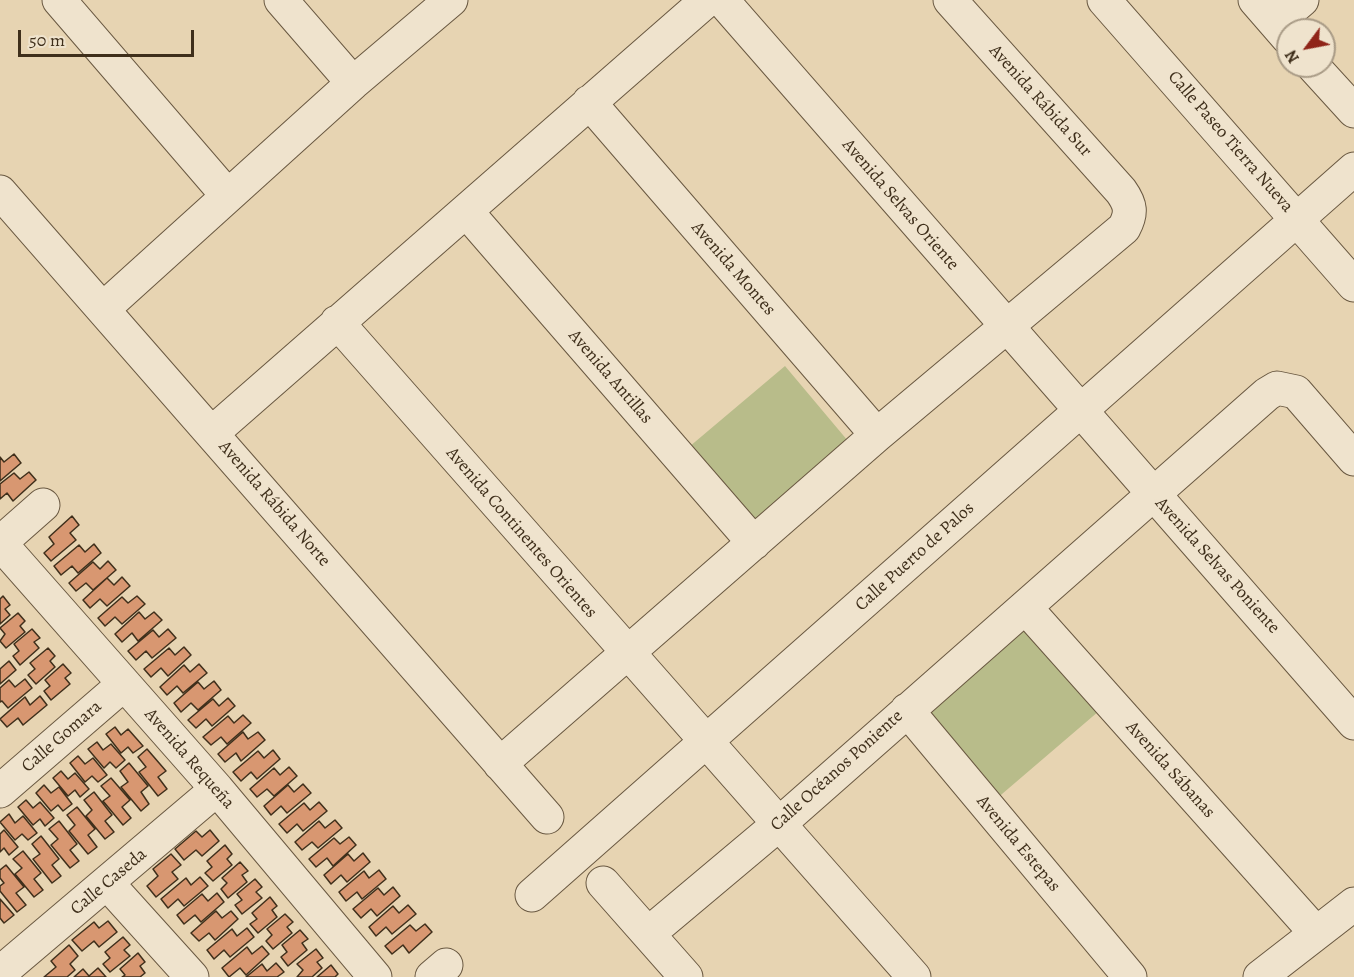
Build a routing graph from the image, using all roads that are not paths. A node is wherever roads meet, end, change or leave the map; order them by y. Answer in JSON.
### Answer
{"nodes":[{"id":1,"x":59,"y":0,"type":"edge"},
{"id":2,"x":281,"y":0,"type":"edge"},
{"id":3,"x":451,"y":0,"type":"edge"},
{"id":4,"x":707,"y":0,"type":"edge"},
{"id":5,"x":722,"y":0,"type":"edge"},
{"id":6,"x":950,"y":0,"type":"edge"},
{"id":7,"x":1104,"y":0,"type":"edge"},
{"id":8,"x":1302,"y":0,"type":"edge"},
{"id":9,"x":1273,"y":20,"type":"edge"},
{"id":10,"x":1324,"y":78,"type":"edge"},
{"id":11,"x":353,"y":83,"type":"junction"},
{"id":12,"x":589,"y":102,"type":"junction"},
{"id":13,"x":1354,"y":111,"type":"edge"},
{"id":14,"x":1354,"y":169,"type":"edge"},
{"id":15,"x":0,"y":192,"type":"edge"},
{"id":16,"x":227,"y":195,"type":"junction"},
{"id":17,"x":466,"y":211,"type":"junction"},
{"id":18,"x":1297,"y":218,"type":"junction"},
{"id":19,"x":1354,"y":285,"type":"edge"},
{"id":20,"x":103,"y":309,"type":"junction"},
{"id":21,"x":337,"y":322,"type":"junction"},
{"id":22,"x":1006,"y":327,"type":"junction"},
{"id":23,"x":1079,"y":410,"type":"junction"},
{"id":24,"x":212,"y":433,"type":"junction"},
{"id":25,"x":877,"y":435,"type":"junction"},
{"id":26,"x":1354,"y":459,"type":"edge"},
{"id":27,"x":1153,"y":496,"type":"junction"},
{"id":28,"x":43,"y":505,"type":"dead end"},
{"id":29,"x":0,"y":543,"type":"edge"},
{"id":30,"x":754,"y":543,"type":"junction"},
{"id":31,"x":1025,"y":607,"type":"junction"},
{"id":32,"x":626,"y":653,"type":"junction"},
{"id":33,"x":124,"y":684,"type":"junction"},
{"id":34,"x":907,"y":710,"type":"junction"},
{"id":35,"x":1354,"y":723,"type":"edge"},
{"id":36,"x":707,"y":742,"type":"junction"},
{"id":37,"x":500,"y":764,"type":"junction"},
{"id":38,"x":5,"y":775,"type":"edge"},
{"id":39,"x":217,"y":789,"type":"junction"},
{"id":40,"x":547,"y":817,"type":"dead end"},
{"id":41,"x":779,"y":824,"type":"junction"},
{"id":42,"x":603,"y":883,"type":"dead end"},
{"id":43,"x":108,"y":884,"type":"junction"},
{"id":44,"x":532,"y":895,"type":"dead end"},
{"id":45,"x":1354,"y":904,"type":"edge"},
{"id":46,"x":1316,"y":933,"type":"junction"},
{"id":47,"x":648,"y":934,"type":"junction"},
{"id":48,"x":2,"y":973,"type":"edge"},
{"id":49,"x":192,"y":977,"type":"edge"},
{"id":50,"x":375,"y":977,"type":"edge"},
{"id":51,"x":686,"y":977,"type":"edge"},
{"id":52,"x":914,"y":977,"type":"edge"},
{"id":53,"x":1130,"y":977,"type":"edge"},
{"id":54,"x":1260,"y":977,"type":"edge"}],
"edges":[{"from":1,"to":16,"type":"street"},
{"from":2,"to":11,"type":"street"},
{"from":3,"to":11,"type":"street"},
{"from":4,"to":12,"type":"street"},
{"from":5,"to":22,"type":"street","name":"Avenida Selvas Oriente"},
{"from":6,"to":22,"type":"street","name":"Avenida Rábida Sur"},
{"from":7,"to":18,"type":"street","name":"Calle Paseo Tierra Nueva"},
{"from":8,"to":9,"type":"street"},
{"from":10,"to":13,"type":"street"},
{"from":11,"to":16,"type":"street"},
{"from":12,"to":17,"type":"street"},
{"from":12,"to":25,"type":"street","name":"Avenida Montes"},
{"from":14,"to":18,"type":"street","name":"Calle Puerto de Palos"},
{"from":15,"to":20,"type":"street","name":"Avenida Rábida Norte"},
{"from":16,"to":20,"type":"street"},
{"from":17,"to":21,"type":"street"},
{"from":17,"to":30,"type":"street","name":"Avenida Antillas"},
{"from":18,"to":19,"type":"street","name":"Calle Paseo Tierra Nueva"},
{"from":18,"to":23,"type":"street","name":"Calle Puerto de Palos"},
{"from":20,"to":24,"type":"street","name":"Avenida Rábida Norte"},
{"from":21,"to":24,"type":"street"},
{"from":21,"to":32,"type":"street","name":"Avenida Continentes Orientes"},
{"from":22,"to":23,"type":"street","name":"Avenida Selvas Oriente"},
{"from":22,"to":25,"type":"street"},
{"from":23,"to":27,"type":"street","name":"Avenida Selvas Poniente"},
{"from":23,"to":36,"type":"street","name":"Calle Puerto de Palos"},
{"from":24,"to":37,"type":"street","name":"Avenida Rábida Norte"},
{"from":25,"to":30,"type":"street"},
{"from":26,"to":27,"type":"street","name":"Calle Océanos Poniente"},
{"from":27,"to":31,"type":"street","name":"Calle Océanos Poniente"},
{"from":27,"to":35,"type":"street","name":"Avenida Selvas Poniente"},
{"from":28,"to":29,"type":"street"},
{"from":29,"to":33,"type":"street","name":"Avenida Requeña"},
{"from":30,"to":32,"type":"street"},
{"from":31,"to":34,"type":"street","name":"Calle Océanos Poniente"},
{"from":31,"to":46,"type":"street","name":"Avenida Sábanas"},
{"from":32,"to":36,"type":"street","name":"Avenida Continentes Orientes"},
{"from":32,"to":37,"type":"street"},
{"from":33,"to":38,"type":"street","name":"Calle Gomara"},
{"from":33,"to":39,"type":"street","name":"Avenida Requeña"},
{"from":34,"to":41,"type":"street","name":"Calle Océanos Poniente"},
{"from":34,"to":53,"type":"street","name":"Avenida Estepas"},
{"from":36,"to":41,"type":"street","name":"Avenida Continentes Orientes"},
{"from":36,"to":44,"type":"street","name":"Calle Puerto de Palos"},
{"from":37,"to":40,"type":"street","name":"Avenida Rábida Norte"},
{"from":39,"to":43,"type":"street","name":"Calle Caseda"},
{"from":39,"to":50,"type":"street","name":"Avenida Requeña"},
{"from":41,"to":47,"type":"street","name":"Calle Océanos Poniente"},
{"from":41,"to":52,"type":"street","name":"Avenida Continentes Orientes"},
{"from":42,"to":47,"type":"street"},
{"from":43,"to":48,"type":"street","name":"Calle Caseda"},
{"from":43,"to":49,"type":"street"},
{"from":45,"to":46,"type":"street"},
{"from":46,"to":54,"type":"street"},
{"from":47,"to":51,"type":"street"}]}
